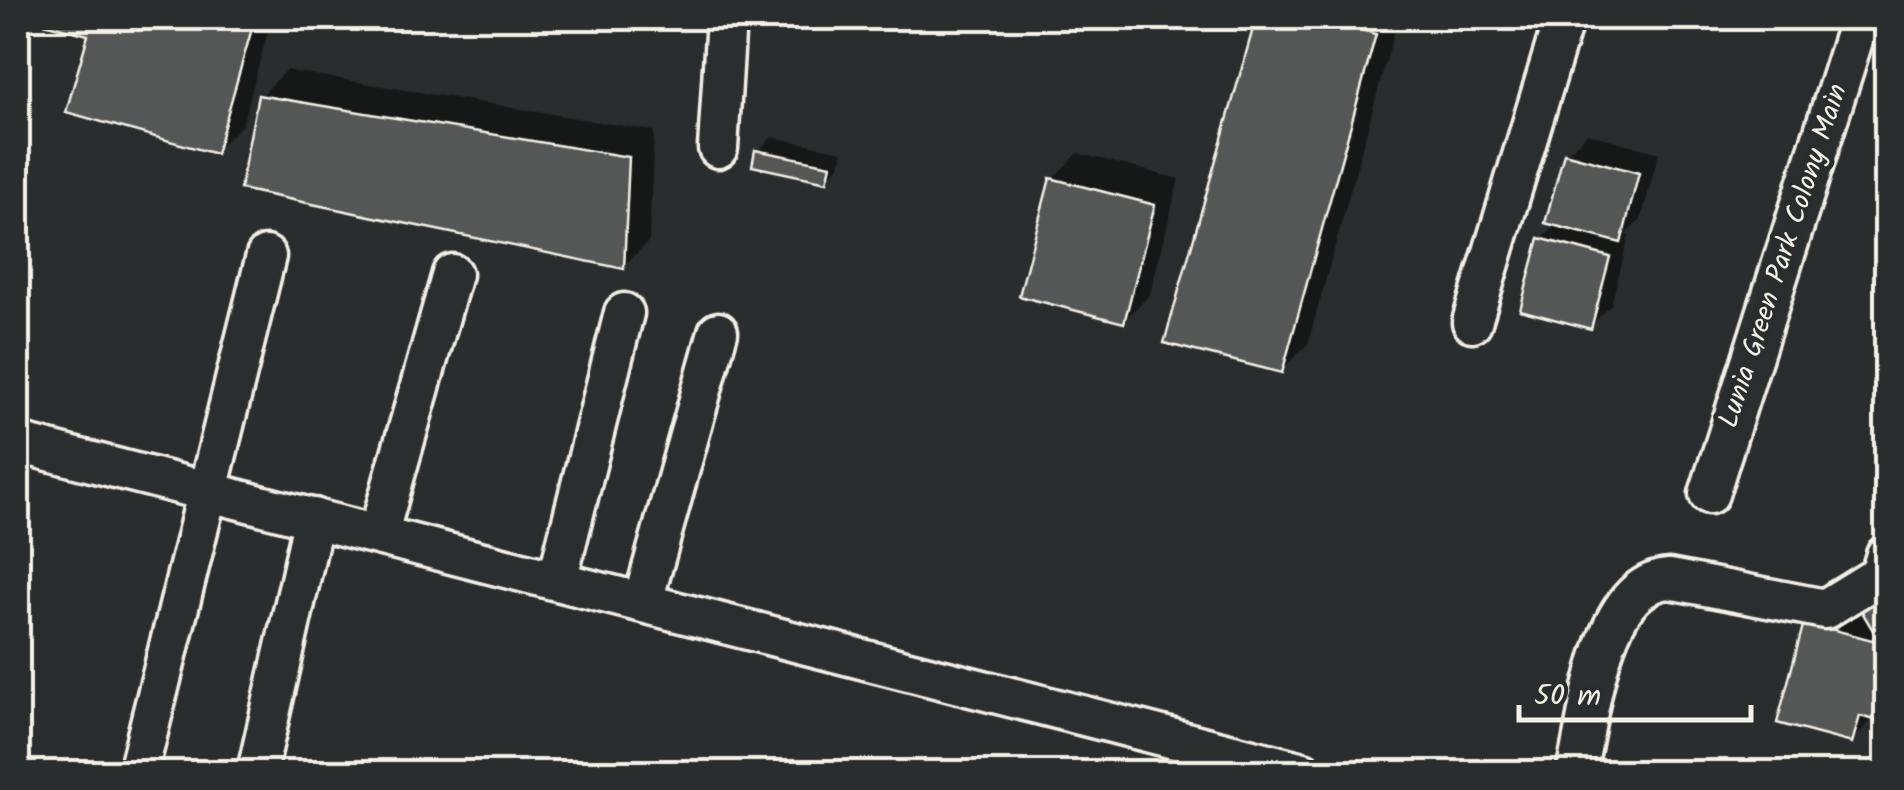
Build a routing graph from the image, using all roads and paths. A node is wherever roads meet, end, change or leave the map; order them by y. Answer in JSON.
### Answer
{"nodes":[{"id":1,"x":726,"y":18,"type":"edge"},
{"id":2,"x":1564,"y":18,"type":"edge"},
{"id":3,"x":1860,"y":18,"type":"edge"},
{"id":4,"x":718,"y":148,"type":"dead end"},
{"id":5,"x":266,"y":256,"type":"dead end"},
{"id":6,"x":452,"y":274,"type":"dead end"},
{"id":7,"x":624,"y":313,"type":"dead end"},
{"id":8,"x":1472,"y":322,"type":"dead end"},
{"id":9,"x":718,"y":332,"type":"dead end"},
{"id":10,"x":18,"y":444,"type":"edge"},
{"id":11,"x":206,"y":490,"type":"junction"},
{"id":12,"x":1709,"y":494,"type":"dead end"},
{"id":13,"x":314,"y":518,"type":"junction"},
{"id":14,"x":378,"y":535,"type":"junction"},
{"id":15,"x":1886,"y":555,"type":"edge"},
{"id":16,"x":557,"y":581,"type":"junction"},
{"id":17,"x":643,"y":602,"type":"junction"},
{"id":18,"x":138,"y":772,"type":"edge"},
{"id":19,"x":257,"y":772,"type":"edge"},
{"id":20,"x":1303,"y":772,"type":"edge"},
{"id":21,"x":1576,"y":772,"type":"edge"}],
"edges":[{"from":1,"to":4,"type":"street"},
{"from":2,"to":8,"type":"street"},
{"from":3,"to":12,"type":"street","name":"Lunia Green Park Colony Main"},
{"from":5,"to":11,"type":"street"},
{"from":6,"to":14,"type":"street"},
{"from":7,"to":16,"type":"street"},
{"from":9,"to":17,"type":"street"},
{"from":10,"to":11,"type":"street"},
{"from":11,"to":13,"type":"street"},
{"from":11,"to":18,"type":"street"},
{"from":13,"to":14,"type":"street"},
{"from":13,"to":19,"type":"street"},
{"from":14,"to":16,"type":"street"},
{"from":15,"to":21,"type":"street"},
{"from":16,"to":17,"type":"street"},
{"from":17,"to":20,"type":"street"}]}
